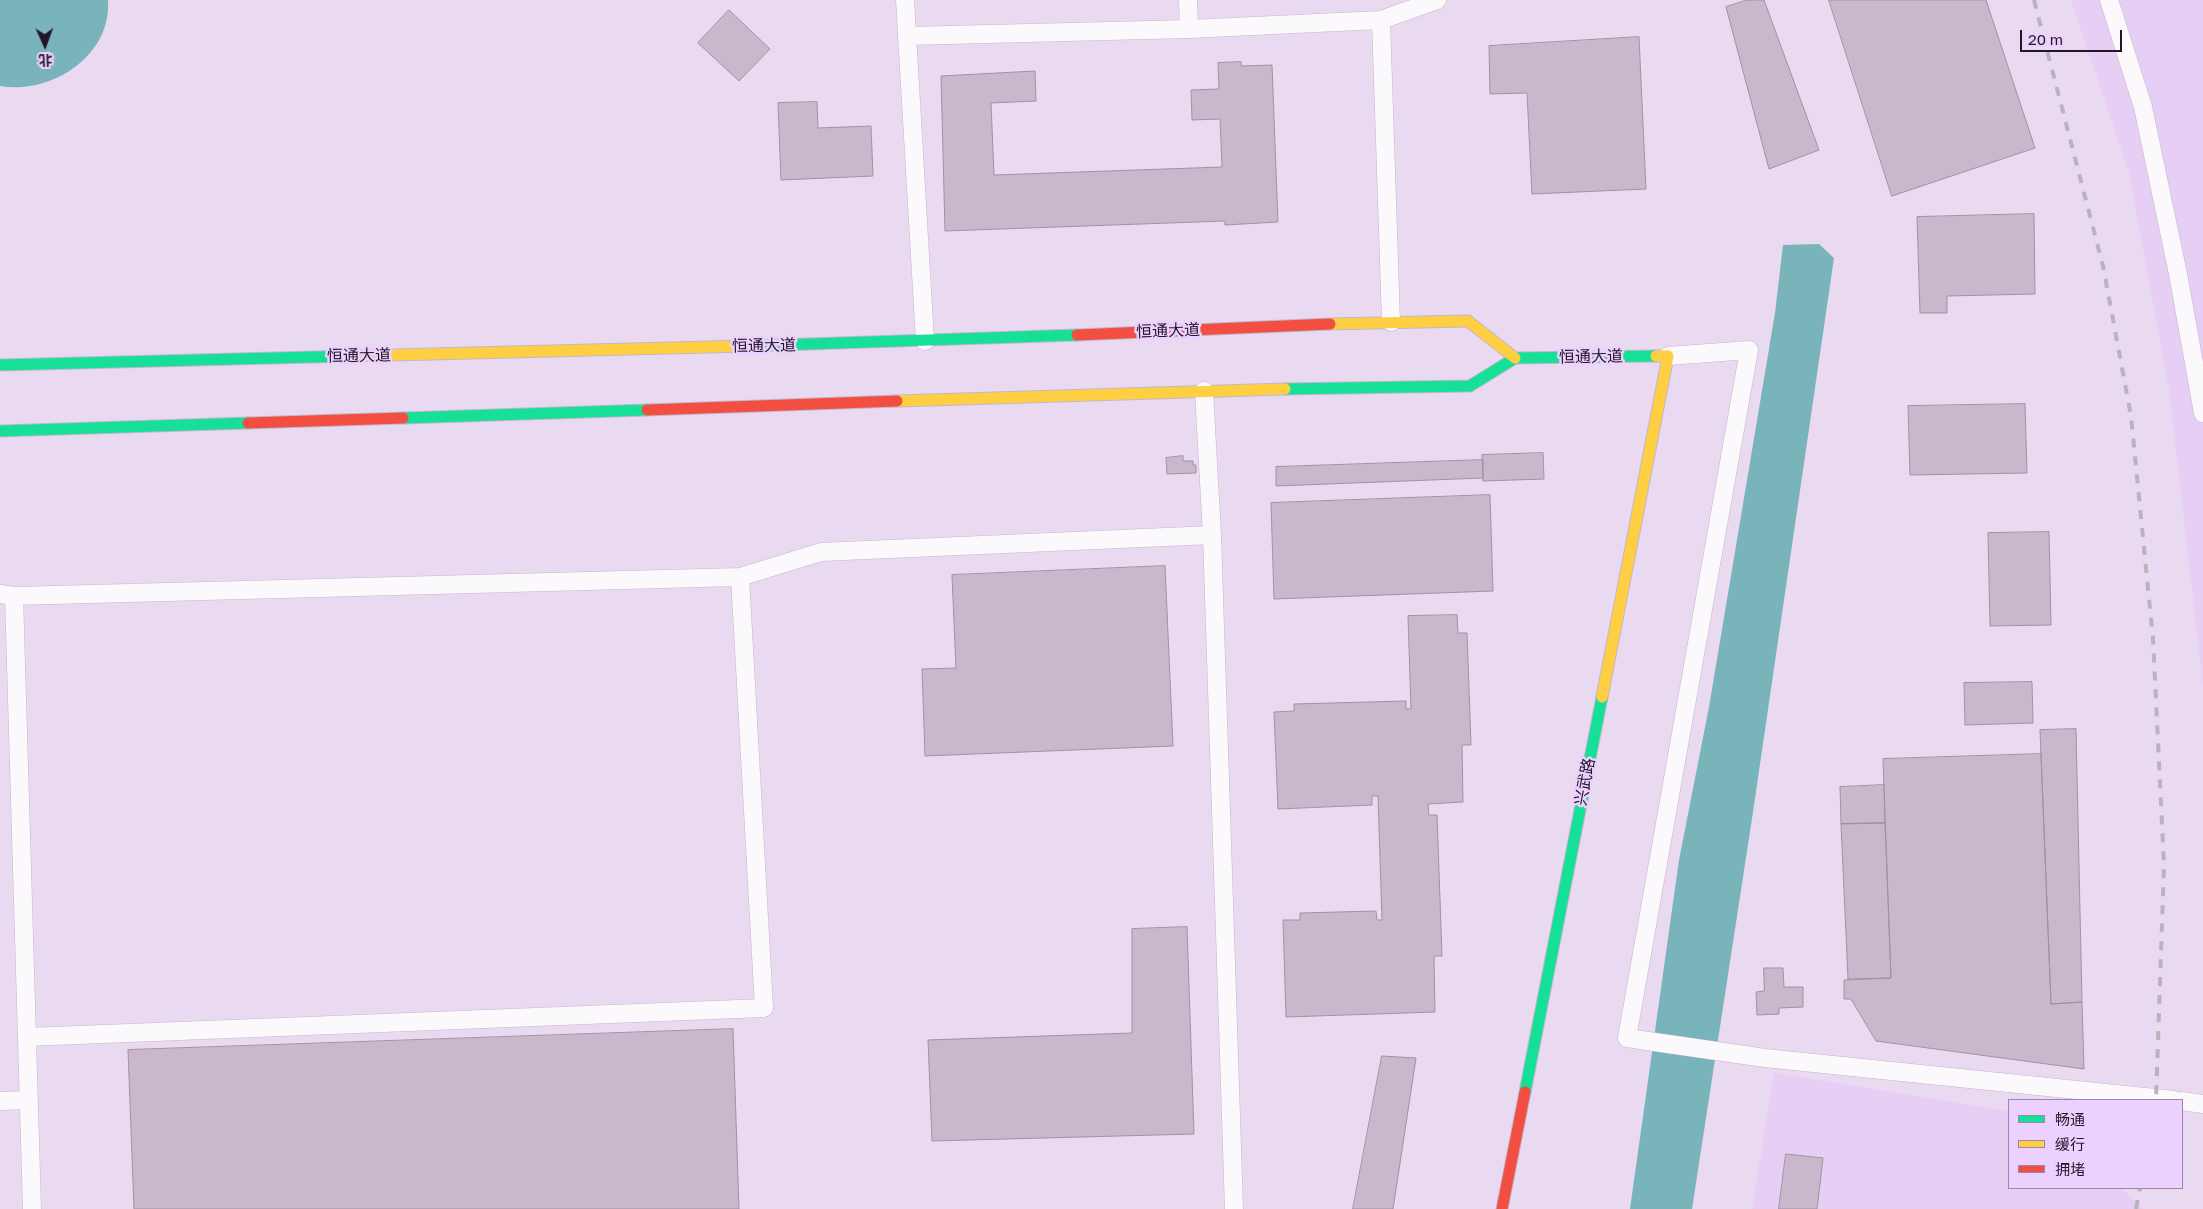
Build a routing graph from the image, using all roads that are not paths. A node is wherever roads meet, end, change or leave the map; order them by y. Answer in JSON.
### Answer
{"nodes":[{"id":1,"x":905,"y":0,"type":"edge"},
{"id":2,"x":1188,"y":0,"type":"edge"},
{"id":3,"x":1437,"y":0,"type":"edge"},
{"id":4,"x":2109,"y":0,"type":"edge"},
{"id":5,"x":1382,"y":20,"type":"junction"},
{"id":6,"x":1189,"y":29,"type":"junction"},
{"id":7,"x":907,"y":36,"type":"junction"},
{"id":8,"x":1391,"y":322,"type":"junction"},
{"id":9,"x":925,"y":341,"type":"junction"},
{"id":10,"x":1668,"y":356,"type":"junction"},
{"id":11,"x":1515,"y":358,"type":"junction"},
{"id":12,"x":0,"y":365,"type":"edge"},
{"id":13,"x":1204,"y":391,"type":"junction"},
{"id":14,"x":2203,"y":402,"type":"edge"},
{"id":15,"x":0,"y":432,"type":"edge"},
{"id":16,"x":1212,"y":535,"type":"junction"},
{"id":17,"x":740,"y":577,"type":"junction"},
{"id":18,"x":7,"y":595,"type":"edge"},
{"id":19,"x":27,"y":1037,"type":"junction"},
{"id":20,"x":2164,"y":1099,"type":"edge"},
{"id":21,"x":29,"y":1100,"type":"junction"},
{"id":22,"x":0,"y":1101,"type":"edge"},
{"id":23,"x":2183,"y":1101,"type":"edge"},
{"id":24,"x":2203,"y":1104,"type":"edge"},
{"id":25,"x":32,"y":1209,"type":"edge"},
{"id":26,"x":1234,"y":1209,"type":"edge"},
{"id":27,"x":1502,"y":1209,"type":"edge"}],
"edges":[{"from":1,"to":7,"type":"lane"},
{"from":2,"to":6,"type":"lane"},
{"from":3,"to":5,"type":"lane"},
{"from":4,"to":14,"type":"lane"},
{"from":5,"to":6,"type":"lane"},
{"from":5,"to":8,"type":"lane"},
{"from":6,"to":7,"type":"lane"},
{"from":7,"to":9,"type":"lane"},
{"from":8,"to":9,"type":"main road","name":"恒通大道"},
{"from":8,"to":11,"type":"main road","name":"恒通大道"},
{"from":9,"to":12,"type":"main road","name":"恒通大道"},
{"from":10,"to":11,"type":"main road","name":"恒通大道"},
{"from":10,"to":20,"type":"lane"},
{"from":10,"to":27,"type":"main road","name":"兴武路"},
{"from":11,"to":13,"type":"main road"},
{"from":13,"to":15,"type":"main road"},
{"from":13,"to":16,"type":"lane"},
{"from":16,"to":17,"type":"lane"},
{"from":16,"to":26,"type":"lane"},
{"from":17,"to":18,"type":"lane"},
{"from":17,"to":19,"type":"lane"},
{"from":18,"to":19,"type":"lane"},
{"from":19,"to":21,"type":"lane"},
{"from":21,"to":22,"type":"lane"},
{"from":21,"to":25,"type":"lane"},
{"from":23,"to":24,"type":"lane"}]}
